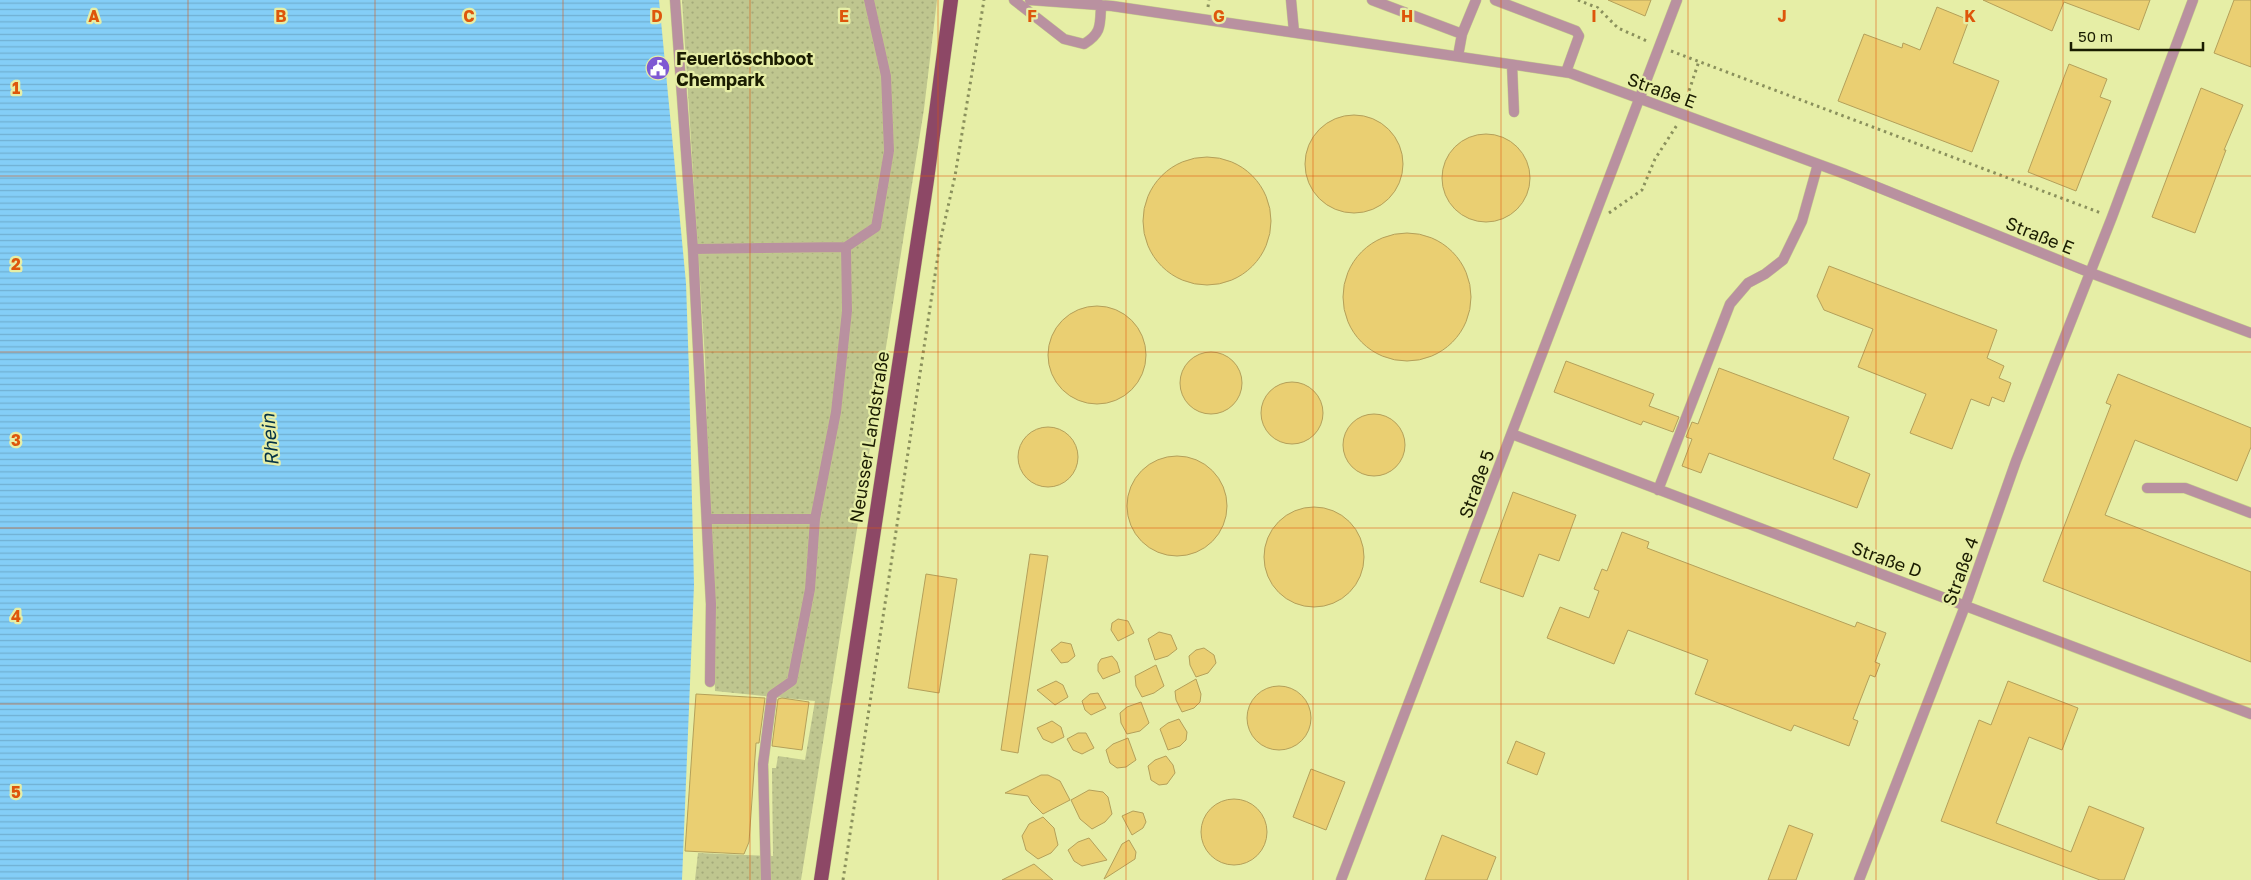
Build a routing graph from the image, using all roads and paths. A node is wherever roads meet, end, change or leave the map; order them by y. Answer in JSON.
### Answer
{"nodes":[{"id":1,"x":674,"y":0,"type":"edge"},
{"id":2,"x":869,"y":0,"type":"edge"},
{"id":3,"x":952,"y":0,"type":"edge"},
{"id":4,"x":984,"y":0,"type":"edge"},
{"id":5,"x":1014,"y":0,"type":"edge"},
{"id":6,"x":1030,"y":0,"type":"edge"},
{"id":7,"x":1291,"y":0,"type":"edge"},
{"id":8,"x":1372,"y":0,"type":"edge"},
{"id":9,"x":1476,"y":0,"type":"edge"},
{"id":10,"x":1495,"y":0,"type":"edge"},
{"id":11,"x":1578,"y":0,"type":"edge"},
{"id":12,"x":1678,"y":0,"type":"edge"},
{"id":13,"x":2193,"y":0,"type":"edge"},
{"id":14,"x":1101,"y":5,"type":"junction"},
{"id":15,"x":1294,"y":32,"type":"junction"},
{"id":16,"x":1462,"y":34,"type":"junction"},
{"id":17,"x":1659,"y":46,"type":"junction"},
{"id":18,"x":1458,"y":56,"type":"junction"},
{"id":19,"x":1699,"y":61,"type":"junction"},
{"id":20,"x":1512,"y":65,"type":"junction"},
{"id":21,"x":1566,"y":72,"type":"junction"},
{"id":22,"x":1639,"y":99,"type":"junction"},
{"id":23,"x":1514,"y":112,"type":"dead end"},
{"id":24,"x":1681,"y":114,"type":"junction"},
{"id":25,"x":1818,"y":164,"type":"junction"},
{"id":26,"x":2112,"y":217,"type":"junction"},
{"id":27,"x":1593,"y":218,"type":"junction"},
{"id":28,"x":846,"y":247,"type":"junction"},
{"id":29,"x":692,"y":249,"type":"junction"},
{"id":30,"x":2091,"y":273,"type":"junction"},
{"id":31,"x":2251,"y":333,"type":"edge"},
{"id":32,"x":1512,"y":434,"type":"junction"},
{"id":33,"x":2147,"y":488,"type":"dead end"},
{"id":34,"x":1658,"y":490,"type":"junction"},
{"id":35,"x":2251,"y":513,"type":"edge"},
{"id":36,"x":707,"y":519,"type":"junction"},
{"id":37,"x":815,"y":519,"type":"junction"},
{"id":38,"x":1965,"y":606,"type":"junction"},
{"id":39,"x":710,"y":682,"type":"dead end"},
{"id":40,"x":2251,"y":714,"type":"edge"},
{"id":41,"x":766,"y":880,"type":"edge"},
{"id":42,"x":821,"y":880,"type":"edge"},
{"id":43,"x":843,"y":880,"type":"edge"},
{"id":44,"x":1341,"y":880,"type":"edge"},
{"id":45,"x":1859,"y":880,"type":"edge"}],
"edges":[{"from":1,"to":29,"type":"lane"},
{"from":2,"to":28,"type":"lane"},
{"from":3,"to":42,"type":"main road","name":"Neusser Landstraße"},
{"from":4,"to":43,"type":"path"},
{"from":5,"to":14,"type":"lane"},
{"from":6,"to":14,"type":"lane","name":"Straße E"},
{"from":7,"to":15,"type":"lane"},
{"from":8,"to":16,"type":"lane"},
{"from":9,"to":16,"type":"lane"},
{"from":10,"to":21,"type":"lane"},
{"from":11,"to":17,"type":"path"},
{"from":12,"to":17,"type":"lane","name":"Straße 5"},
{"from":13,"to":26,"type":"lane","name":"Straße 4"},
{"from":14,"to":15,"type":"lane","name":"Straße E"},
{"from":15,"to":18,"type":"lane","name":"Straße E"},
{"from":16,"to":18,"type":"lane"},
{"from":17,"to":19,"type":"path"},
{"from":17,"to":22,"type":"lane","name":"Straße 5"},
{"from":18,"to":20,"type":"lane","name":"Straße E"},
{"from":19,"to":24,"type":"path"},
{"from":19,"to":26,"type":"path"},
{"from":20,"to":21,"type":"lane","name":"Straße E"},
{"from":20,"to":23,"type":"lane"},
{"from":21,"to":22,"type":"lane","name":"Straße E"},
{"from":22,"to":24,"type":"lane","name":"Straße E"},
{"from":22,"to":27,"type":"lane","name":"Straße 5"},
{"from":24,"to":25,"type":"lane","name":"Straße E"},
{"from":24,"to":27,"type":"path"},
{"from":25,"to":30,"type":"lane","name":"Straße E"},
{"from":25,"to":34,"type":"lane"},
{"from":26,"to":30,"type":"lane","name":"Straße 4"},
{"from":27,"to":32,"type":"lane","name":"Straße 5"},
{"from":28,"to":29,"type":"lane"},
{"from":28,"to":37,"type":"lane"},
{"from":29,"to":36,"type":"lane"},
{"from":30,"to":31,"type":"lane","name":"Straße E"},
{"from":30,"to":38,"type":"lane","name":"Straße 4"},
{"from":32,"to":34,"type":"lane","name":"Straße D"},
{"from":32,"to":44,"type":"lane","name":"Straße 5"},
{"from":33,"to":35,"type":"lane"},
{"from":34,"to":38,"type":"lane","name":"Straße D"},
{"from":36,"to":37,"type":"lane"},
{"from":36,"to":39,"type":"lane"},
{"from":37,"to":41,"type":"lane"},
{"from":38,"to":40,"type":"lane","name":"Straße D"},
{"from":38,"to":45,"type":"lane","name":"Straße 4"}]}
